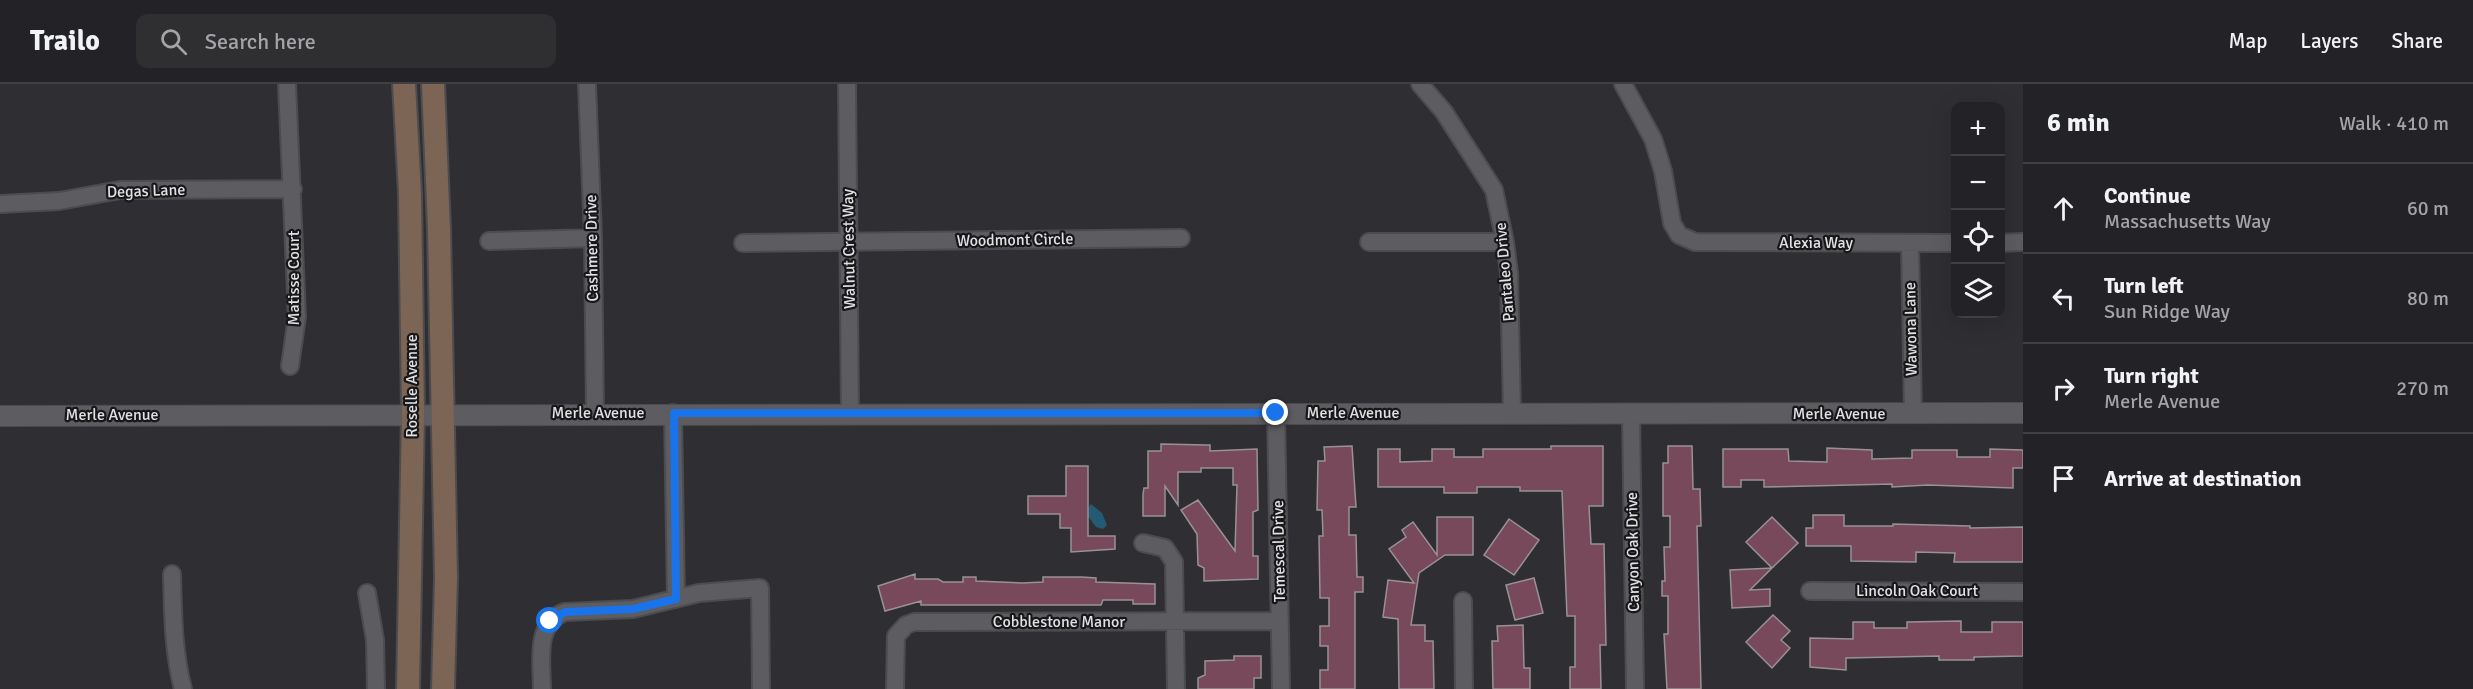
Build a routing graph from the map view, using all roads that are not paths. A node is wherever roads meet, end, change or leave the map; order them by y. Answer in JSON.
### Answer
{"nodes":[{"id":1,"x":287,"y":84,"type":"edge"},
{"id":2,"x":404,"y":84,"type":"edge"},
{"id":3,"x":433,"y":84,"type":"edge"},
{"id":4,"x":587,"y":84,"type":"edge"},
{"id":5,"x":847,"y":84,"type":"edge"},
{"id":6,"x":1420,"y":84,"type":"edge"},
{"id":7,"x":1623,"y":84,"type":"edge"},
{"id":8,"x":293,"y":189,"type":"junction"},
{"id":9,"x":0,"y":204,"type":"edge"},
{"id":10,"x":593,"y":238,"type":"junction"},
{"id":11,"x":1181,"y":238,"type":"dead end"},
{"id":12,"x":489,"y":241,"type":"dead end"},
{"id":13,"x":849,"y":242,"type":"junction"},
{"id":14,"x":1369,"y":242,"type":"dead end"},
{"id":15,"x":1506,"y":242,"type":"junction"},
{"id":16,"x":2023,"y":242,"type":"edge"},
{"id":17,"x":742,"y":243,"type":"dead end"},
{"id":18,"x":1951,"y":243,"type":"edge"},
{"id":19,"x":2005,"y":243,"type":"edge"},
{"id":20,"x":1910,"y":244,"type":"junction"},
{"id":21,"x":290,"y":366,"type":"dead end"},
{"id":22,"x":413,"y":413,"type":"junction"},
{"id":23,"x":441,"y":413,"type":"junction"},
{"id":24,"x":595,"y":413,"type":"junction"},
{"id":25,"x":674,"y":413,"type":"junction"},
{"id":26,"x":850,"y":413,"type":"junction"},
{"id":27,"x":1276,"y":413,"type":"junction"},
{"id":28,"x":1512,"y":413,"type":"junction"},
{"id":29,"x":2023,"y":413,"type":"edge"},
{"id":30,"x":1631,"y":414,"type":"junction"},
{"id":31,"x":1912,"y":414,"type":"junction"},
{"id":32,"x":0,"y":416,"type":"edge"},
{"id":33,"x":1143,"y":543,"type":"dead end"},
{"id":34,"x":172,"y":574,"type":"dead end"},
{"id":35,"x":1810,"y":591,"type":"dead end"},
{"id":36,"x":2023,"y":592,"type":"edge"},
{"id":37,"x":367,"y":593,"type":"dead end"},
{"id":38,"x":676,"y":599,"type":"junction"},
{"id":39,"x":1463,"y":602,"type":"dead end"},
{"id":40,"x":1175,"y":621,"type":"junction"},
{"id":41,"x":1280,"y":621,"type":"junction"},
{"id":42,"x":183,"y":689,"type":"edge"},
{"id":43,"x":376,"y":689,"type":"edge"},
{"id":44,"x":408,"y":689,"type":"edge"},
{"id":45,"x":443,"y":689,"type":"edge"},
{"id":46,"x":542,"y":689,"type":"edge"},
{"id":47,"x":761,"y":689,"type":"edge"},
{"id":48,"x":895,"y":689,"type":"edge"},
{"id":49,"x":1176,"y":689,"type":"edge"},
{"id":50,"x":1281,"y":689,"type":"edge"},
{"id":51,"x":1464,"y":689,"type":"edge"},
{"id":52,"x":1635,"y":689,"type":"edge"}],
"edges":[{"from":1,"to":8,"type":"street","name":"Matisse Court"},
{"from":2,"to":22,"type":"main road","name":"Roselle Avenue"},
{"from":3,"to":23,"type":"main road","name":"Roselle Avenue"},
{"from":4,"to":10,"type":"street","name":"Cashmere Drive"},
{"from":5,"to":13,"type":"street","name":"Walnut Crest Way"},
{"from":6,"to":15,"type":"street","name":"Pantaleo Drive"},
{"from":7,"to":20,"type":"street","name":"Alexia Way"},
{"from":8,"to":9,"type":"street","name":"Degas Lane"},
{"from":8,"to":21,"type":"street","name":"Matisse Court"},
{"from":10,"to":12,"type":"street"},
{"from":10,"to":24,"type":"street","name":"Cashmere Drive"},
{"from":11,"to":13,"type":"street","name":"Woodmont Circle"},
{"from":13,"to":17,"type":"street","name":"Woodmont Circle"},
{"from":13,"to":26,"type":"street","name":"Walnut Crest Way"},
{"from":14,"to":15,"type":"street"},
{"from":15,"to":28,"type":"street","name":"Pantaleo Drive"},
{"from":16,"to":19,"type":"street"},
{"from":18,"to":20,"type":"street","name":"Alexia Way"},
{"from":20,"to":31,"type":"street","name":"Wawona Lane"},
{"from":22,"to":23,"type":"street","name":"Merle Avenue"},
{"from":22,"to":32,"type":"street","name":"Merle Avenue"},
{"from":22,"to":44,"type":"main road","name":"Roselle Avenue"},
{"from":23,"to":24,"type":"street","name":"Merle Avenue"},
{"from":23,"to":45,"type":"main road","name":"Roselle Avenue"},
{"from":24,"to":25,"type":"street","name":"Merle Avenue"},
{"from":25,"to":26,"type":"street","name":"Merle Avenue"},
{"from":25,"to":38,"type":"street"},
{"from":26,"to":27,"type":"street","name":"Merle Avenue"},
{"from":27,"to":28,"type":"street","name":"Merle Avenue"},
{"from":27,"to":41,"type":"street","name":"Temescal Drive"},
{"from":28,"to":30,"type":"street","name":"Merle Avenue"},
{"from":29,"to":31,"type":"street","name":"Merle Avenue"},
{"from":30,"to":31,"type":"street","name":"Merle Avenue"},
{"from":30,"to":52,"type":"street","name":"Canyon Oak Drive"},
{"from":33,"to":40,"type":"street"},
{"from":34,"to":42,"type":"street"},
{"from":35,"to":36,"type":"street","name":"Lincoln Oak Court"},
{"from":37,"to":43,"type":"street"},
{"from":38,"to":46,"type":"street"},
{"from":38,"to":47,"type":"street"},
{"from":39,"to":51,"type":"street"},
{"from":40,"to":41,"type":"street","name":"Cobblestone Manor"},
{"from":40,"to":48,"type":"street","name":"Cobblestone Manor"},
{"from":40,"to":49,"type":"street"},
{"from":41,"to":50,"type":"street","name":"Temescal Drive"}]}
